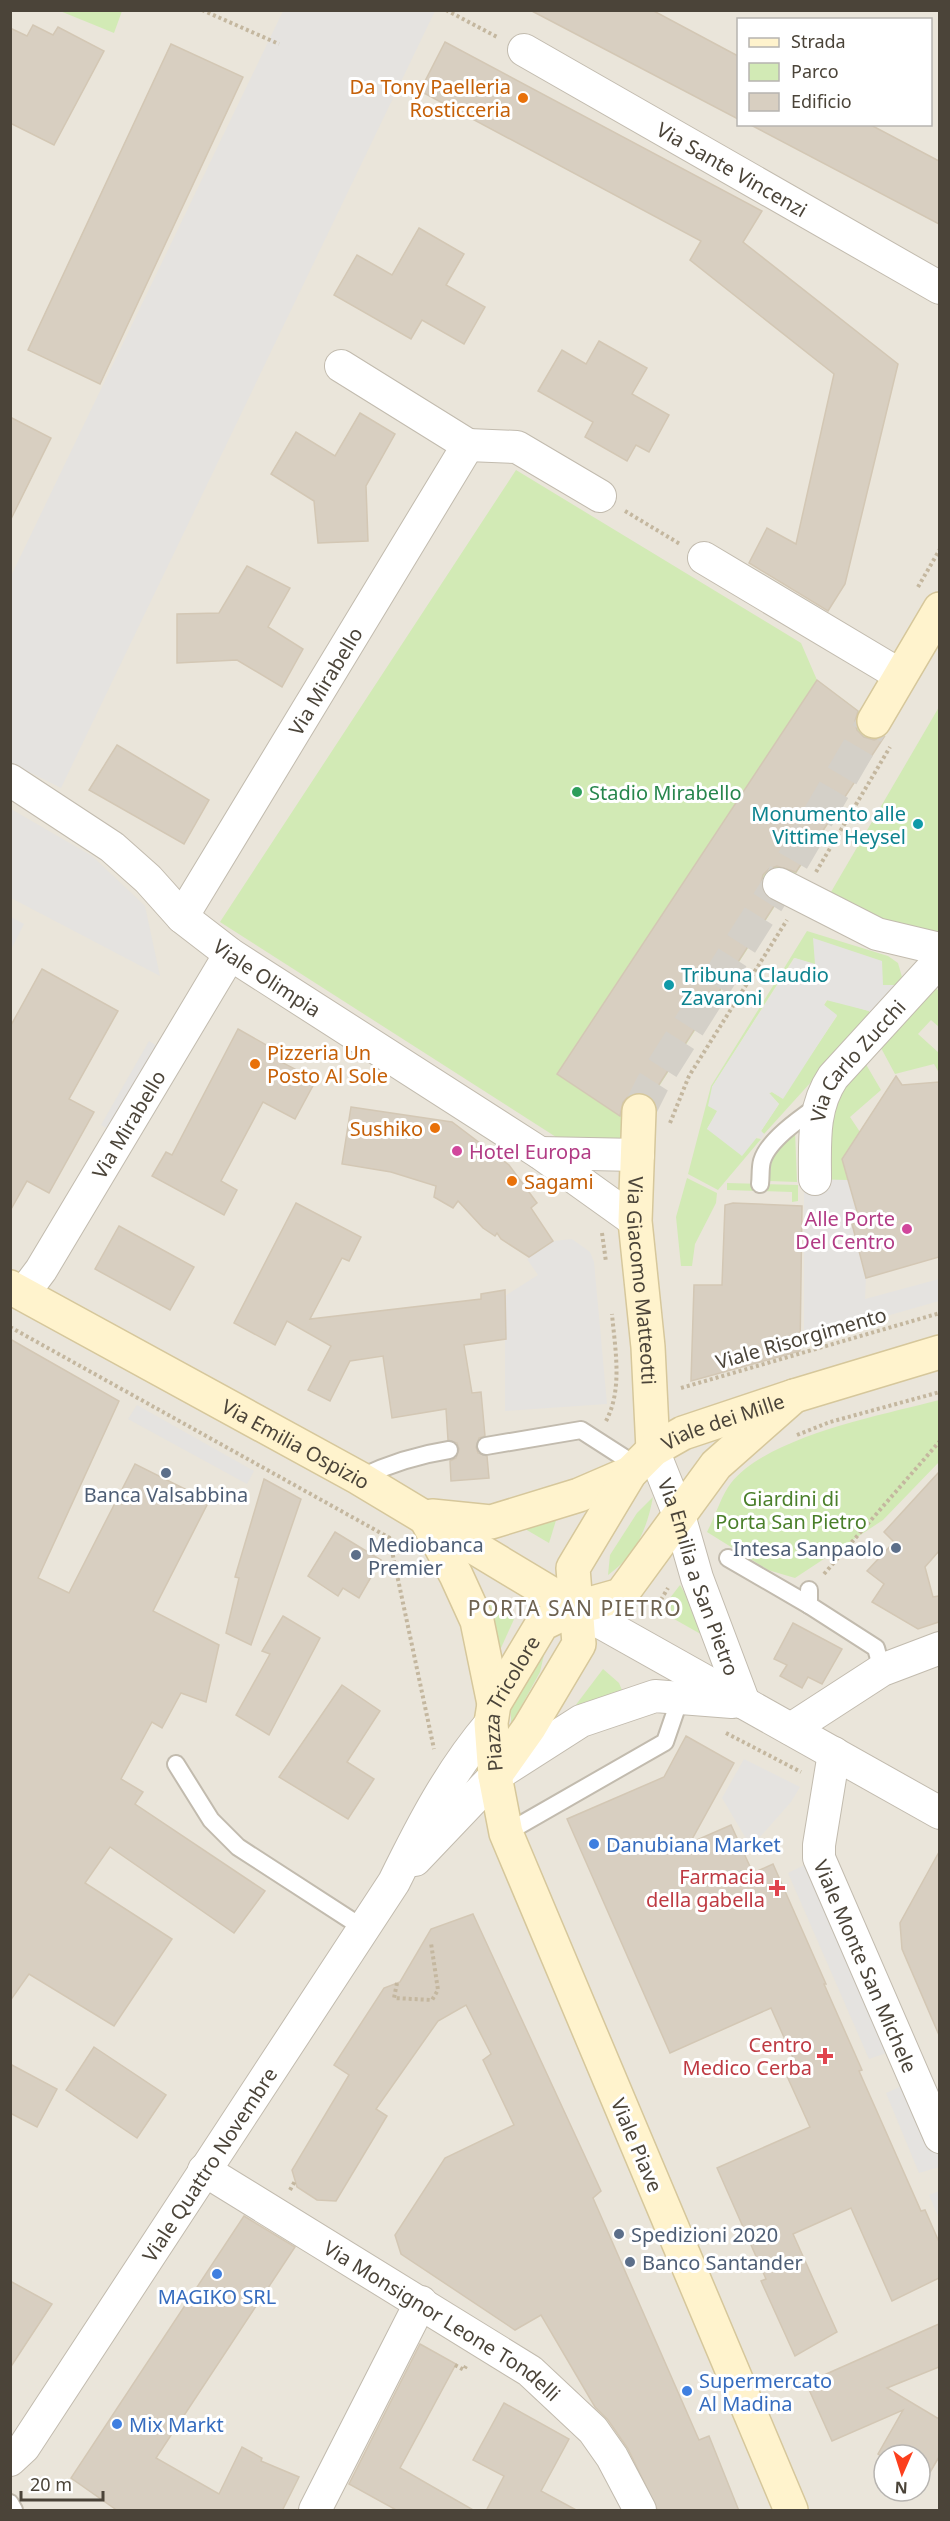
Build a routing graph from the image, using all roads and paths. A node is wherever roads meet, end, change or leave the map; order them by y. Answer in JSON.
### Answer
{"nodes":[{"id":1,"x":202,"y":10,"type":"edge"},
{"id":2,"x":446,"y":10,"type":"edge"},
{"id":3,"x":279,"y":44,"type":"dead end"},
{"id":4,"x":524,"y":50,"type":"joint"},
{"id":5,"x":939,"y":288,"type":"edge"},
{"id":6,"x":341,"y":366,"type":"dead end"},
{"id":7,"x":468,"y":445,"type":"junction"},
{"id":8,"x":600,"y":496,"type":"joint"},
{"id":9,"x":704,"y":558,"type":"joint"},
{"id":10,"x":939,"y":609,"type":"edge"},
{"id":11,"x":900,"y":675,"type":"junction"},
{"id":12,"x":883,"y":732,"type":"joint"},
{"id":13,"x":10,"y":780,"type":"edge"},
{"id":14,"x":791,"y":890,"type":"junction"},
{"id":15,"x":182,"y":916,"type":"junction"},
{"id":16,"x":939,"y":950,"type":"edge"},
{"id":17,"x":230,"y":954,"type":"junction"},
{"id":18,"x":939,"y":960,"type":"edge"},
{"id":19,"x":819,"y":1104,"type":"junction"},
{"id":20,"x":639,"y":1111,"type":"tunnel mouth"},
{"id":21,"x":666,"y":1131,"type":"dead end"},
{"id":22,"x":540,"y":1153,"type":"junction"},
{"id":23,"x":638,"y":1155,"type":"junction"},
{"id":24,"x":815,"y":1179,"type":"dead end"},
{"id":25,"x":760,"y":1184,"type":"dead end"},
{"id":26,"x":634,"y":1221,"type":"junction"},
{"id":27,"x":17,"y":1290,"type":"edge"},
{"id":28,"x":939,"y":1313,"type":"edge"},
{"id":29,"x":10,"y":1327,"type":"edge"},
{"id":30,"x":939,"y":1352,"type":"edge"},
{"id":31,"x":674,"y":1390,"type":"dead end"},
{"id":32,"x":794,"y":1396,"type":"junction"},
{"id":33,"x":939,"y":1441,"type":"edge"},
{"id":34,"x":486,"y":1446,"type":"dead end"},
{"id":35,"x":449,"y":1450,"type":"dead end"},
{"id":36,"x":640,"y":1463,"type":"junction"},
{"id":37,"x":359,"y":1478,"type":"junction"},
{"id":38,"x":679,"y":1515,"type":"junction"},
{"id":39,"x":424,"y":1516,"type":"junction"},
{"id":40,"x":389,"y":1537,"type":"junction"},
{"id":41,"x":413,"y":1551,"type":"dead end"},
{"id":42,"x":728,"y":1558,"type":"dead end"},
{"id":43,"x":809,"y":1598,"type":"junction"},
{"id":44,"x":575,"y":1608,"type":"junction"},
{"id":45,"x":939,"y":1648,"type":"edge"},
{"id":46,"x":882,"y":1670,"type":"junction"},
{"id":47,"x":675,"y":1698,"type":"junction"},
{"id":48,"x":744,"y":1703,"type":"junction"},
{"id":49,"x":493,"y":1713,"type":"junction"},
{"id":50,"x":791,"y":1730,"type":"junction"},
{"id":51,"x":834,"y":1753,"type":"junction"},
{"id":52,"x":176,"y":1764,"type":"dead end"},
{"id":53,"x":495,"y":1776,"type":"junction"},
{"id":54,"x":445,"y":1785,"type":"junction"},
{"id":55,"x":939,"y":1813,"type":"edge"},
{"id":56,"x":506,"y":1833,"type":"junction"},
{"id":57,"x":394,"y":1882,"type":"junction"},
{"id":58,"x":363,"y":1928,"type":"junction"},
{"id":59,"x":431,"y":1944,"type":"dead end"},
{"id":60,"x":397,"y":1983,"type":"dead end"},
{"id":61,"x":939,"y":2138,"type":"edge"},
{"id":62,"x":204,"y":2170,"type":"junction"},
{"id":63,"x":421,"y":2302,"type":"junction"},
{"id":64,"x":455,"y":2365,"type":"dead end"},
{"id":65,"x":464,"y":2370,"type":"dead end"},
{"id":66,"x":17,"y":2454,"type":"edge"},
{"id":67,"x":10,"y":2483,"type":"edge"},
{"id":68,"x":10,"y":2503,"type":"edge"},
{"id":69,"x":14,"y":2511,"type":"edge"},
{"id":70,"x":315,"y":2511,"type":"edge"},
{"id":71,"x":640,"y":2511,"type":"edge"},
{"id":72,"x":791,"y":2511,"type":"edge"}],
"edges":[{"from":1,"to":3,"type":"path"},
{"from":2,"to":4,"type":"path"},
{"from":4,"to":5,"type":"street","name":"Via Sante Vincenzi"},
{"from":6,"to":7,"type":"street"},
{"from":7,"to":8,"type":"street"},
{"from":7,"to":15,"type":"street","name":"Via Mirabello"},
{"from":8,"to":9,"type":"path"},
{"from":9,"to":11,"type":"street"},
{"from":10,"to":11,"type":"main road"},
{"from":11,"to":12,"type":"main road"},
{"from":12,"to":14,"type":"path"},
{"from":13,"to":15,"type":"street","name":"Viale Olimpia"},
{"from":14,"to":16,"type":"street"},
{"from":14,"to":21,"type":"path"},
{"from":15,"to":17,"type":"street","name":"Viale Olimpia"},
{"from":17,"to":22,"type":"street","name":"Viale Olimpia"},
{"from":17,"to":27,"type":"street","name":"Via Mirabello"},
{"from":18,"to":19,"type":"street","name":"Via Carlo Zucchi"},
{"from":19,"to":24,"type":"street","name":"Via Carlo Zucchi"},
{"from":19,"to":25,"type":"lane"},
{"from":20,"to":23,"type":"main road","name":"Via Giacomo Matteotti"},
{"from":22,"to":23,"type":"street"},
{"from":22,"to":26,"type":"street","name":"Viale Olimpia"},
{"from":23,"to":26,"type":"main road","name":"Via Giacomo Matteotti"},
{"from":26,"to":36,"type":"main road","name":"Via Giacomo Matteotti"},
{"from":27,"to":37,"type":"main road","name":"Via Emilia Ospizio"},
{"from":28,"to":31,"type":"path","name":"Viale Risorgimento"},
{"from":29,"to":40,"type":"path"},
{"from":30,"to":32,"type":"main road","name":"Viale dei Mille"},
{"from":32,"to":36,"type":"main road","name":"Viale dei Mille"},
{"from":32,"to":38,"type":"main road","name":"Viale dei Mille"},
{"from":33,"to":43,"type":"path"},
{"from":34,"to":36,"type":"lane"},
{"from":35,"to":37,"type":"lane"},
{"from":36,"to":38,"type":"street","name":"Via Emilia a San Pietro"},
{"from":36,"to":39,"type":"main road"},
{"from":36,"to":44,"type":"main road","name":"Piazza Tricolore"},
{"from":37,"to":39,"type":"main road","name":"Via Emilia Ospizio"},
{"from":38,"to":44,"type":"main road","name":"Piazza Tricolore"},
{"from":38,"to":48,"type":"street","name":"Via Emilia a San Pietro"},
{"from":39,"to":44,"type":"main road","name":"Via Emilia Ospizio"},
{"from":39,"to":49,"type":"main road"},
{"from":40,"to":41,"type":"path"},
{"from":40,"to":54,"type":"path"},
{"from":42,"to":43,"type":"lane"},
{"from":43,"to":46,"type":"lane"},
{"from":44,"to":48,"type":"street","name":"Via Emilia a San Pietro"},
{"from":44,"to":49,"type":"main road","name":"Piazza Tricolore"},
{"from":44,"to":53,"type":"main road","name":"Piazza Tricolore"},
{"from":45,"to":46,"type":"street"},
{"from":46,"to":50,"type":"street"},
{"from":47,"to":48,"type":"street","name":"Via Emilia a San Pietro"},
{"from":47,"to":53,"type":"street","name":"Via Emilia a San Pietro"},
{"from":47,"to":56,"type":"lane"},
{"from":48,"to":50,"type":"street","name":"Via Emilia a San Pietro"},
{"from":49,"to":53,"type":"main road","name":"Piazza Tricolore"},
{"from":49,"to":54,"type":"street","name":"Viale Quattro Novembre"},
{"from":50,"to":51,"type":"street","name":"Via Emilia a San Pietro"},
{"from":51,"to":55,"type":"street","name":"Via Emilia a San Pietro"},
{"from":51,"to":61,"type":"street","name":"Viale Monte San Michele"},
{"from":52,"to":58,"type":"lane"},
{"from":53,"to":56,"type":"main road","name":"Viale Piave"},
{"from":53,"to":57,"type":"street","name":"Viale Quattro Novembre"},
{"from":54,"to":57,"type":"street","name":"Viale Quattro Novembre"},
{"from":56,"to":72,"type":"main road","name":"Viale Piave"},
{"from":57,"to":58,"type":"street","name":"Viale Quattro Novembre"},
{"from":58,"to":62,"type":"street","name":"Viale Quattro Novembre"},
{"from":59,"to":60,"type":"path"},
{"from":62,"to":63,"type":"street","name":"Via Monsignor Leone Tondelli"},
{"from":62,"to":66,"type":"street","name":"Viale Quattro Novembre"},
{"from":63,"to":70,"type":"street"},
{"from":63,"to":71,"type":"street","name":"Via Monsignor Leone Tondelli"},
{"from":64,"to":65,"type":"path"},
{"from":66,"to":67,"type":"street","name":"Viale Quattro Novembre"},
{"from":68,"to":69,"type":"lane"}]}
